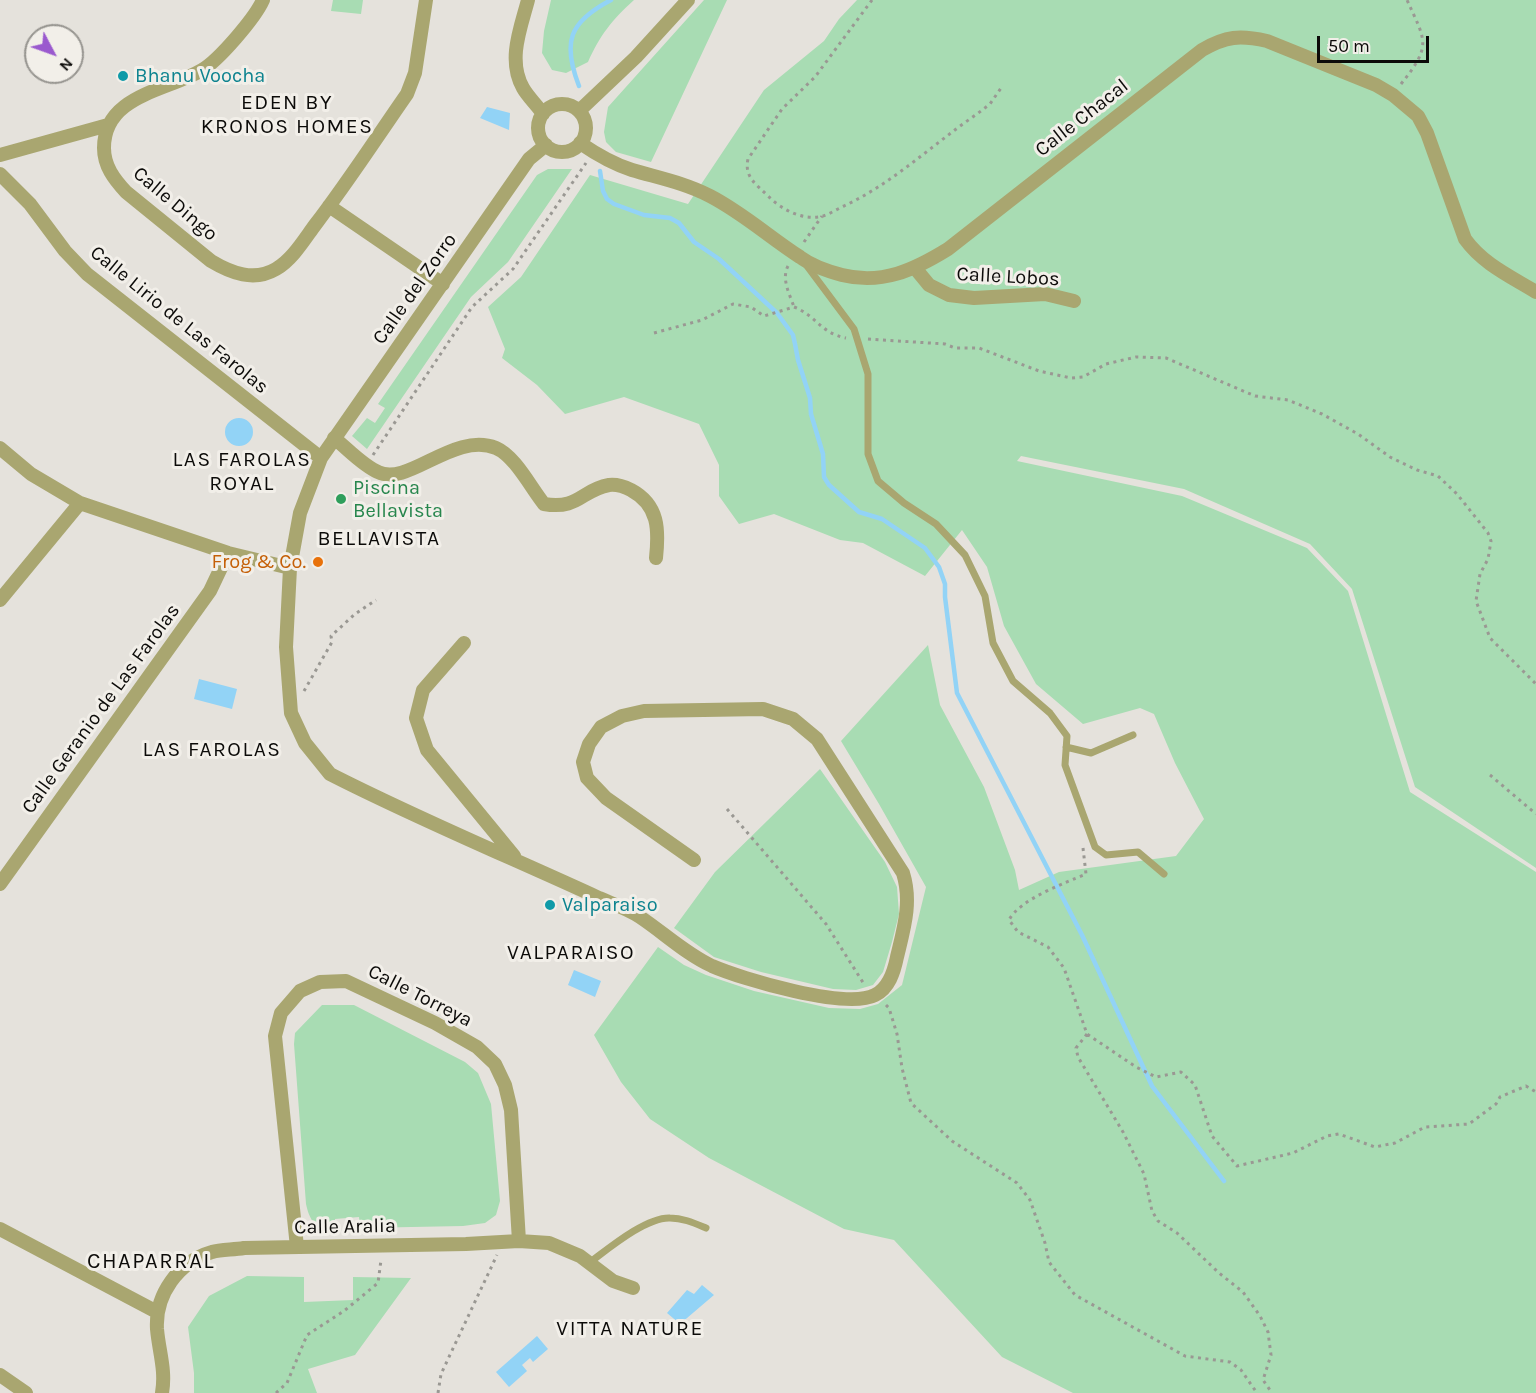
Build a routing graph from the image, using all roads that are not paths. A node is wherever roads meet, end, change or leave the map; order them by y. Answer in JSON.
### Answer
{"nodes":[{"id":1,"x":262,"y":0,"type":"edge"},
{"id":2,"x":426,"y":0,"type":"edge"},
{"id":3,"x":528,"y":0,"type":"edge"},
{"id":4,"x":688,"y":0,"type":"edge"},
{"id":5,"x":579,"y":111,"type":"junction"},
{"id":6,"x":543,"y":114,"type":"junction"},
{"id":7,"x":108,"y":124,"type":"junction"},
{"id":8,"x":580,"y":143,"type":"junction"},
{"id":9,"x":546,"y":145,"type":"junction"},
{"id":10,"x":0,"y":155,"type":"edge"},
{"id":11,"x":0,"y":174,"type":"edge"},
{"id":12,"x":329,"y":207,"type":"junction"},
{"id":13,"x":795,"y":262,"type":"junction"},
{"id":14,"x":915,"y":268,"type":"junction"},
{"id":15,"x":443,"y":284,"type":"junction"},
{"id":16,"x":1536,"y":292,"type":"edge"},
{"id":17,"x":1074,"y":301,"type":"dead end"},
{"id":18,"x":334,"y":438,"type":"junction"},
{"id":19,"x":0,"y":448,"type":"edge"},
{"id":20,"x":321,"y":458,"type":"junction"},
{"id":21,"x":80,"y":503,"type":"junction"},
{"id":22,"x":228,"y":554,"type":"junction"},
{"id":23,"x":656,"y":558,"type":"dead end"},
{"id":24,"x":290,"y":568,"type":"junction"},
{"id":25,"x":0,"y":600,"type":"edge"},
{"id":26,"x":464,"y":644,"type":"dead end"},
{"id":27,"x":1133,"y":735,"type":"dead end"},
{"id":28,"x":1066,"y":747,"type":"junction"},
{"id":29,"x":518,"y":860,"type":"junction"},
{"id":30,"x":694,"y":860,"type":"dead end"},
{"id":31,"x":1164,"y":874,"type":"dead end"},
{"id":32,"x":0,"y":884,"type":"edge"},
{"id":33,"x":705,"y":1228,"type":"dead end"},
{"id":34,"x":0,"y":1229,"type":"edge"},
{"id":35,"x":519,"y":1241,"type":"junction"},
{"id":36,"x":297,"y":1247,"type":"junction"},
{"id":37,"x":589,"y":1263,"type":"junction"},
{"id":38,"x":633,"y":1288,"type":"dead end"},
{"id":39,"x":157,"y":1312,"type":"junction"},
{"id":40,"x":0,"y":1375,"type":"edge"},
{"id":41,"x":26,"y":1393,"type":"edge"},
{"id":42,"x":162,"y":1393,"type":"edge"}],
"edges":[{"from":1,"to":7,"type":"street"},
{"from":2,"to":12,"type":"street","name":"Calle Dingo"},
{"from":3,"to":6,"type":"street"},
{"from":4,"to":5,"type":"street"},
{"from":5,"to":6,"type":"street"},
{"from":5,"to":8,"type":"street"},
{"from":6,"to":9,"type":"street"},
{"from":7,"to":10,"type":"street"},
{"from":7,"to":12,"type":"street","name":"Calle Dingo"},
{"from":8,"to":9,"type":"street"},
{"from":8,"to":13,"type":"street","name":"Calle Chacal"},
{"from":9,"to":15,"type":"street","name":"Calle del Zorro"},
{"from":11,"to":20,"type":"street","name":"Calle Lirio de Las Farolas"},
{"from":12,"to":15,"type":"street"},
{"from":13,"to":14,"type":"street","name":"Calle Chacal"},
{"from":13,"to":28,"type":"lane"},
{"from":14,"to":16,"type":"street","name":"Calle Chacal"},
{"from":14,"to":17,"type":"street","name":"Calle Lobos"},
{"from":15,"to":18,"type":"street","name":"Calle del Zorro"},
{"from":18,"to":20,"type":"street","name":"Calle del Zorro"},
{"from":18,"to":23,"type":"street"},
{"from":19,"to":21,"type":"street"},
{"from":20,"to":24,"type":"street","name":"Calle del Zorro"},
{"from":21,"to":22,"type":"street"},
{"from":21,"to":25,"type":"street"},
{"from":22,"to":24,"type":"street"},
{"from":22,"to":32,"type":"street","name":"Calle Geranio de Las Farolas"},
{"from":24,"to":29,"type":"street","name":"Calle del Zorro"},
{"from":26,"to":29,"type":"street"},
{"from":27,"to":28,"type":"lane"},
{"from":28,"to":31,"type":"lane"},
{"from":29,"to":30,"type":"street","name":"Calle del Zorro"},
{"from":33,"to":37,"type":"lane"},
{"from":34,"to":39,"type":"street"},
{"from":35,"to":36,"type":"street","name":"Calle Aralia"},
{"from":35,"to":36,"type":"street","name":"Calle Torreya"},
{"from":35,"to":37,"type":"street","name":"Calle Aralia"},
{"from":36,"to":39,"type":"street","name":"Calle Aralia"},
{"from":37,"to":38,"type":"street","name":"Calle Aralia"},
{"from":39,"to":42,"type":"street","name":"Calle Aralia"},
{"from":40,"to":41,"type":"street"}]}
